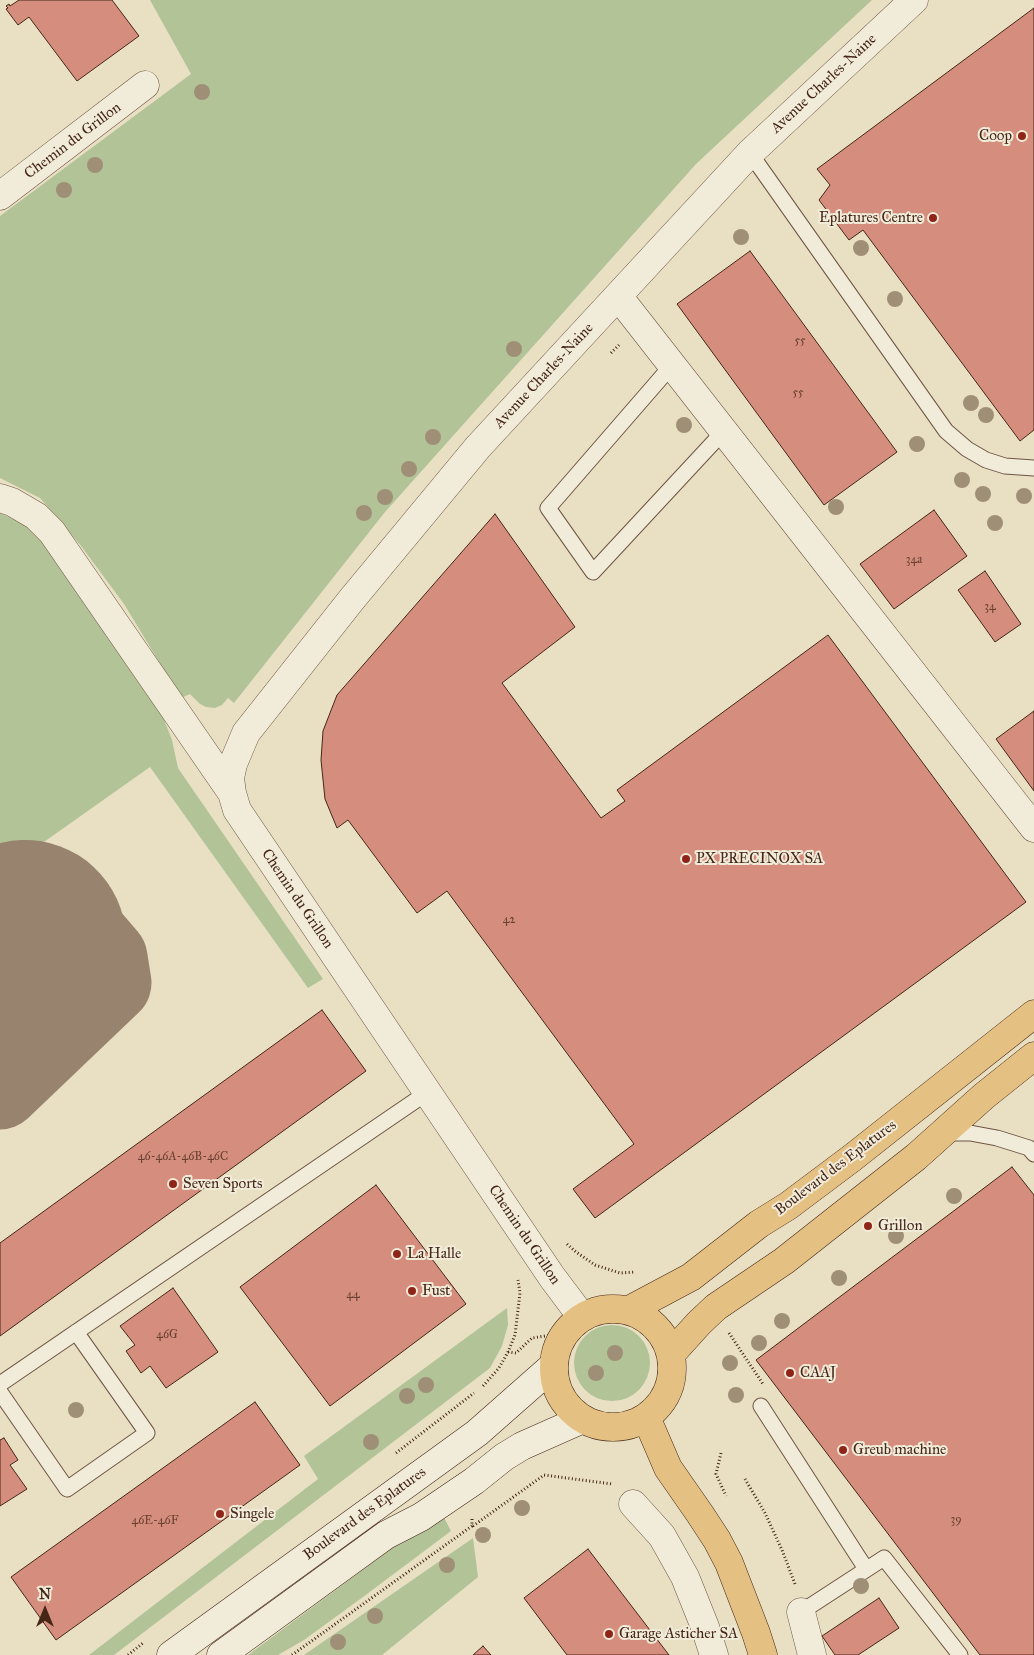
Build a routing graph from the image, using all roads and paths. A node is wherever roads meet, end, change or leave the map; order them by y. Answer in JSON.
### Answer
{"nodes":[{"id":1,"x":914,"y":0,"type":"edge"},
{"id":2,"x":146,"y":85,"type":"dead end"},
{"id":3,"x":750,"y":153,"type":"junction"},
{"id":4,"x":0,"y":196,"type":"edge"},
{"id":5,"x":618,"y":296,"type":"junction"},
{"id":6,"x":672,"y":364,"type":"junction"},
{"id":7,"x":724,"y":431,"type":"junction"},
{"id":8,"x":1034,"y":468,"type":"edge"},
{"id":9,"x":0,"y":498,"type":"edge"},
{"id":10,"x":232,"y":793,"type":"junction"},
{"id":11,"x":1034,"y":828,"type":"edge"},
{"id":12,"x":1034,"y":1014,"type":"edge"},
{"id":13,"x":1034,"y":1056,"type":"edge"},
{"id":14,"x":428,"y":1092,"type":"junction"},
{"id":15,"x":941,"y":1133,"type":"junction"},
{"id":16,"x":1034,"y":1154,"type":"edge"},
{"id":17,"x":565,"y":1242,"type":"dead end"},
{"id":18,"x":638,"y":1271,"type":"dead end"},
{"id":19,"x":516,"y":1275,"type":"dead end"},
{"id":20,"x":629,"y":1310,"type":"junction"},
{"id":21,"x":582,"y":1316,"type":"junction"},
{"id":22,"x":725,"y":1326,"type":"dead end"},
{"id":23,"x":76,"y":1332,"type":"junction"},
{"id":24,"x":508,"y":1352,"type":"dead end"},
{"id":25,"x":671,"y":1354,"type":"junction"},
{"id":26,"x":553,"y":1366,"type":"junction"},
{"id":27,"x":0,"y":1384,"type":"edge"},
{"id":28,"x":0,"y":1392,"type":"edge"},
{"id":29,"x":761,"y":1406,"type":"joint"},
{"id":30,"x":646,"y":1417,"type":"junction"},
{"id":31,"x":583,"y":1419,"type":"junction"},
{"id":32,"x":745,"y":1479,"type":"dead end"},
{"id":33,"x":474,"y":1481,"type":"junction"},
{"id":34,"x":615,"y":1484,"type":"dead end"},
{"id":35,"x":634,"y":1504,"type":"dead end"},
{"id":36,"x":472,"y":1526,"type":"junction"},
{"id":37,"x":866,"y":1569,"type":"junction"},
{"id":38,"x":801,"y":1612,"type":"junction"},
{"id":39,"x":171,"y":1655,"type":"edge"},
{"id":40,"x":221,"y":1655,"type":"edge"},
{"id":41,"x":292,"y":1655,"type":"edge"},
{"id":42,"x":714,"y":1655,"type":"edge"},
{"id":43,"x":763,"y":1655,"type":"edge"},
{"id":44,"x":812,"y":1655,"type":"edge"},
{"id":45,"x":960,"y":1655,"type":"edge"}],
"edges":[{"from":1,"to":3,"type":"street","name":"Avenue Charles-Naine"},
{"from":2,"to":4,"type":"street","name":"Chemin du Grillon"},
{"from":3,"to":5,"type":"street","name":"Avenue Charles-Naine"},
{"from":3,"to":8,"type":"lane"},
{"from":5,"to":6,"type":"street"},
{"from":5,"to":10,"type":"street","name":"Avenue Charles-Naine"},
{"from":6,"to":7,"type":"street"},
{"from":6,"to":7,"type":"lane"},
{"from":7,"to":11,"type":"street"},
{"from":9,"to":10,"type":"street","name":"Chemin du Grillon"},
{"from":10,"to":14,"type":"street","name":"Chemin du Grillon"},
{"from":12,"to":20,"type":"main road","name":"Boulevard des Eplatures"},
{"from":13,"to":15,"type":"main road"},
{"from":14,"to":21,"type":"street","name":"Chemin du Grillon"},
{"from":14,"to":23,"type":"lane"},
{"from":15,"to":16,"type":"lane"},
{"from":15,"to":25,"type":"main road"},
{"from":17,"to":18,"type":"path"},
{"from":19,"to":24,"type":"path"},
{"from":20,"to":21,"type":"main road"},
{"from":20,"to":25,"type":"main road"},
{"from":21,"to":26,"type":"main road"},
{"from":22,"to":29,"type":"path"},
{"from":23,"to":27,"type":"lane"},
{"from":23,"to":28,"type":"lane"},
{"from":25,"to":30,"type":"main road"},
{"from":26,"to":31,"type":"main road"},
{"from":26,"to":39,"type":"street","name":"Boulevard des Eplatures"},
{"from":29,"to":37,"type":"lane"},
{"from":30,"to":31,"type":"main road"},
{"from":30,"to":43,"type":"main road"},
{"from":31,"to":33,"type":"street","name":"Boulevard des Eplatures"},
{"from":32,"to":38,"type":"path"},
{"from":33,"to":36,"type":"path"},
{"from":33,"to":40,"type":"street","name":"Boulevard des Eplatures"},
{"from":34,"to":36,"type":"path"},
{"from":35,"to":42,"type":"street"},
{"from":36,"to":41,"type":"path"},
{"from":37,"to":38,"type":"lane"},
{"from":37,"to":45,"type":"lane"},
{"from":38,"to":44,"type":"street"}]}
